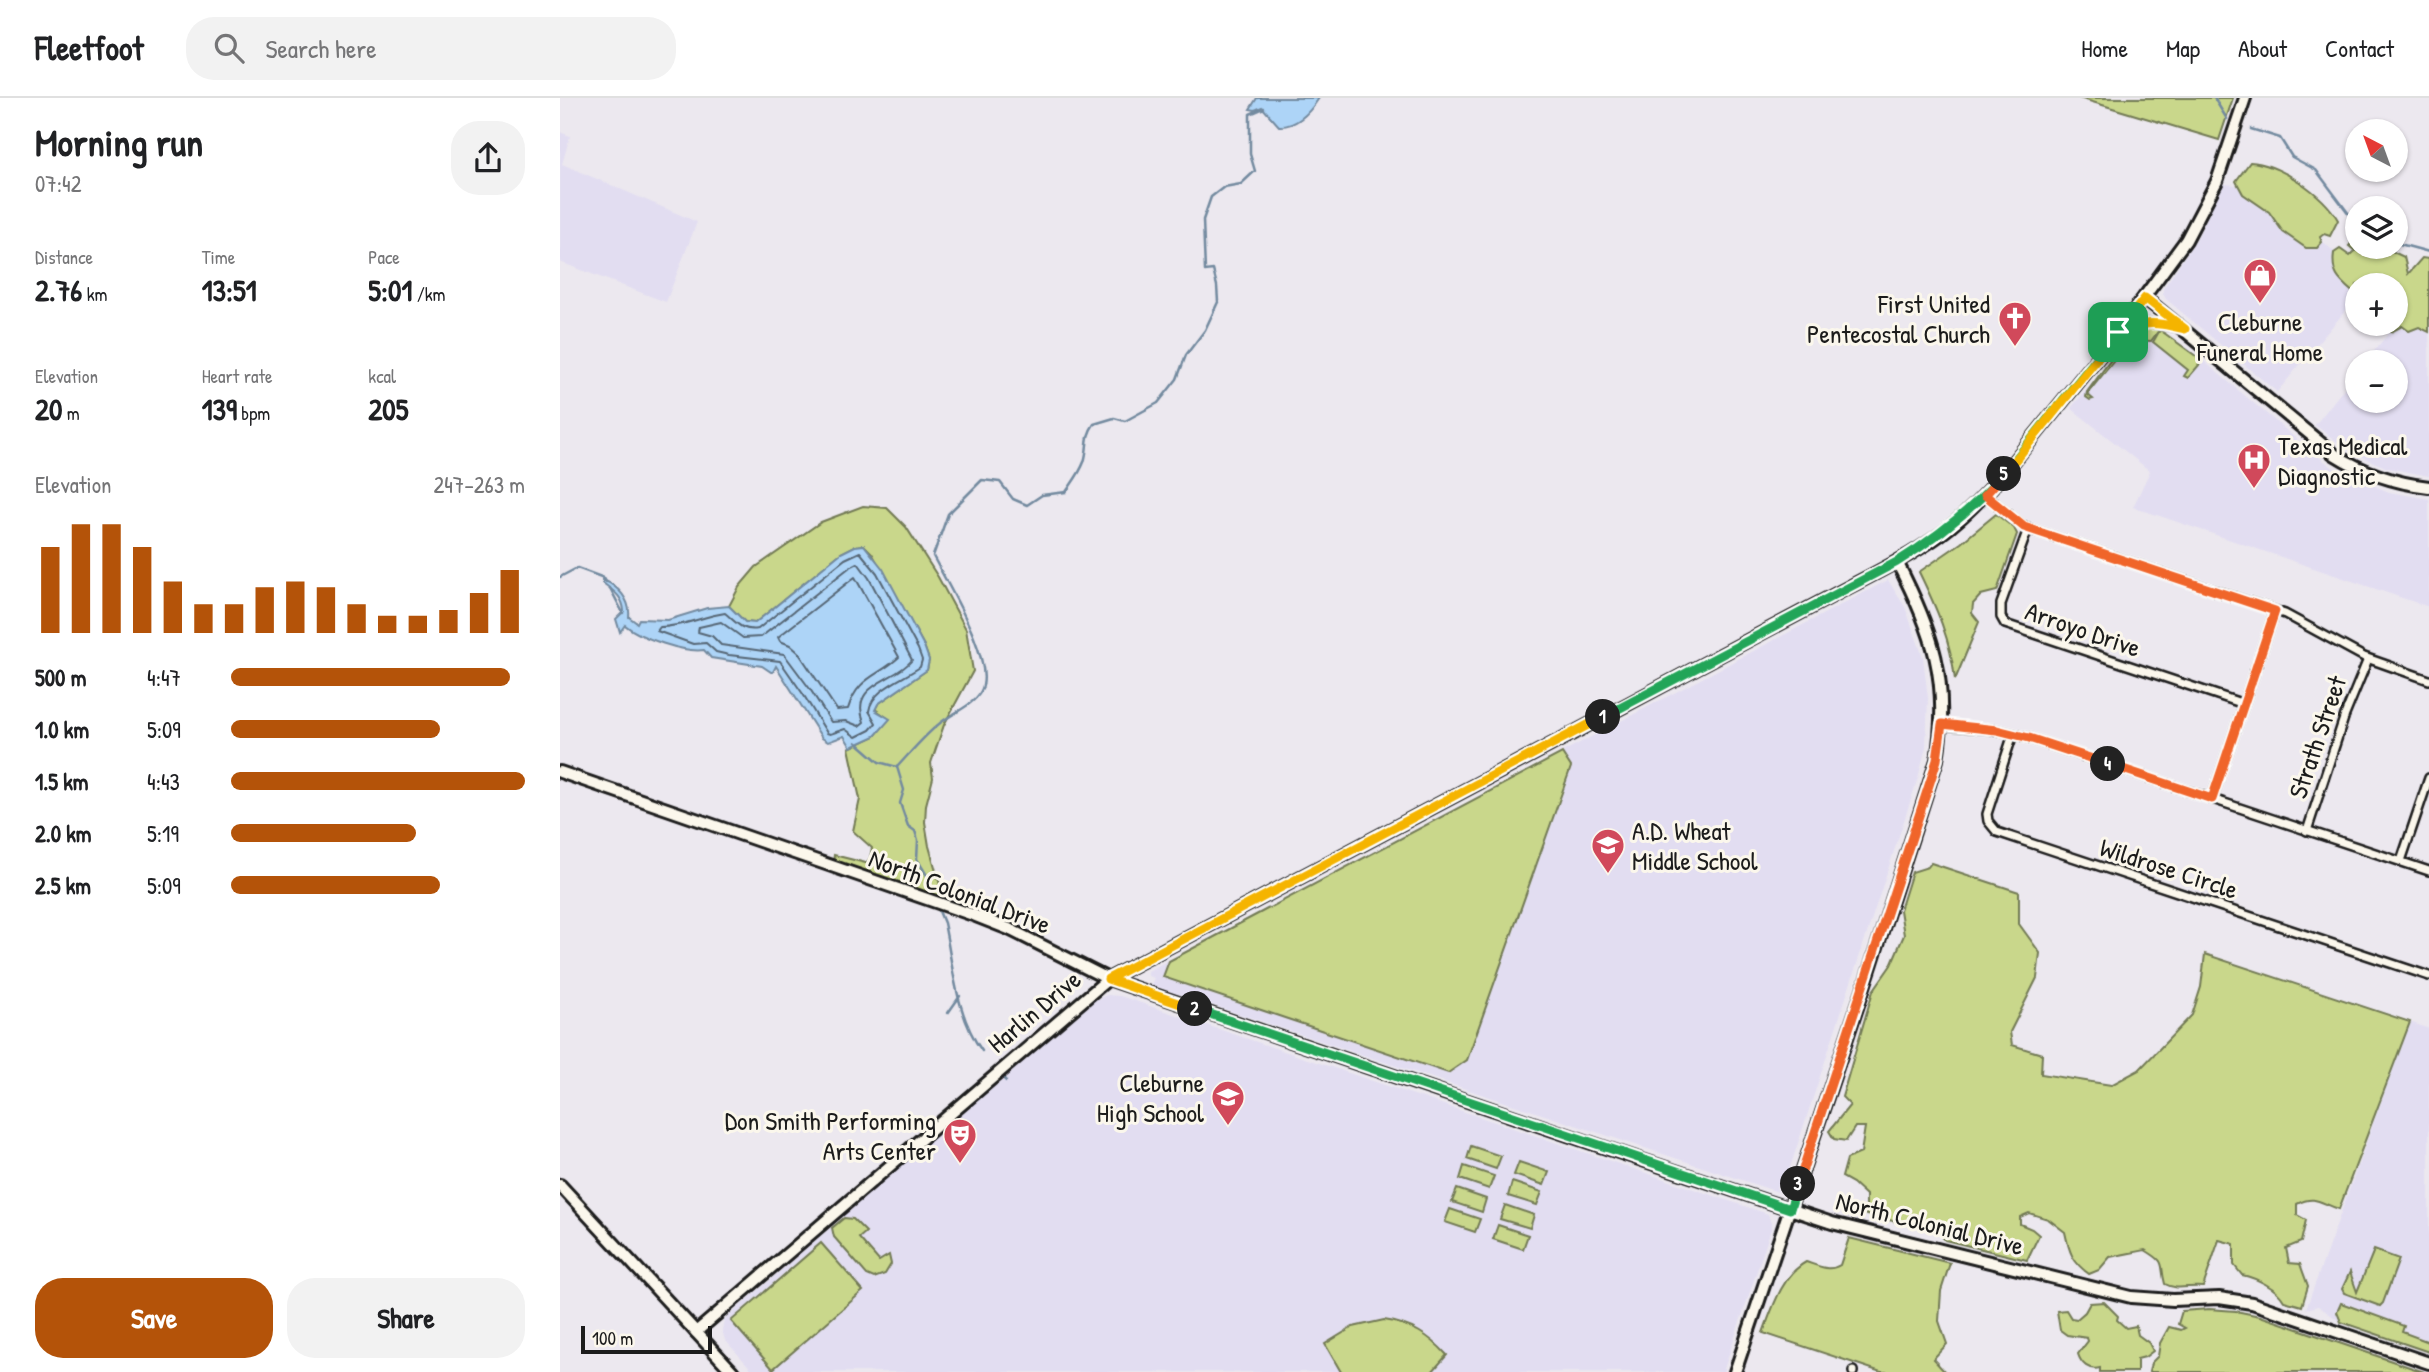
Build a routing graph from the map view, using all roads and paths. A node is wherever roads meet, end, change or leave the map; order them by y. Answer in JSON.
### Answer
{"nodes":[{"id":1,"x":2245,"y":98,"type":"edge"},
{"id":2,"x":2145,"y":298,"type":"junction"},
{"id":3,"x":2185,"y":329,"type":"junction"},
{"id":4,"x":2114,"y":338,"type":"junction"},
{"id":5,"x":2429,"y":487,"type":"edge"},
{"id":6,"x":1985,"y":495,"type":"junction"},
{"id":7,"x":2028,"y":529,"type":"junction"},
{"id":8,"x":1897,"y":562,"type":"junction"},
{"id":9,"x":2275,"y":611,"type":"junction"},
{"id":10,"x":2368,"y":659,"type":"junction"},
{"id":11,"x":2429,"y":680,"type":"edge"},
{"id":12,"x":2244,"y":704,"type":"junction"},
{"id":13,"x":1942,"y":724,"type":"junction"},
{"id":14,"x":2013,"y":734,"type":"junction"},
{"id":15,"x":560,"y":772,"type":"edge"},
{"id":16,"x":2429,"y":778,"type":"edge"},
{"id":17,"x":2212,"y":799,"type":"junction"},
{"id":18,"x":2307,"y":831,"type":"junction"},
{"id":19,"x":2401,"y":862,"type":"junction"},
{"id":20,"x":2429,"y":871,"type":"edge"},
{"id":21,"x":2429,"y":976,"type":"edge"},
{"id":22,"x":1108,"y":979,"type":"junction"},
{"id":23,"x":560,"y":1185,"type":"edge"},
{"id":24,"x":1790,"y":1209,"type":"junction"},
{"id":25,"x":696,"y":1332,"type":"junction"},
{"id":26,"x":2429,"y":1363,"type":"edge"},
{"id":27,"x":733,"y":1372,"type":"edge"},
{"id":28,"x":1735,"y":1372,"type":"edge"}],
"edges":[{"from":1,"to":2,"type":"street","name":"Harlin Drive"},
{"from":2,"to":3,"type":"street"},
{"from":2,"to":4,"type":"street","name":"Harlin Drive"},
{"from":3,"to":4,"type":"street"},
{"from":3,"to":5,"type":"street"},
{"from":4,"to":6,"type":"street","name":"Harlin Drive"},
{"from":6,"to":7,"type":"street"},
{"from":6,"to":8,"type":"street","name":"Harlin Drive"},
{"from":7,"to":9,"type":"street"},
{"from":7,"to":12,"type":"street","name":"Arroyo Drive"},
{"from":8,"to":13,"type":"street"},
{"from":8,"to":22,"type":"street","name":"Harlin Drive"},
{"from":9,"to":10,"type":"street"},
{"from":9,"to":12,"type":"street"},
{"from":10,"to":11,"type":"street"},
{"from":10,"to":18,"type":"street","name":"Strath Street"},
{"from":12,"to":17,"type":"street"},
{"from":13,"to":14,"type":"street"},
{"from":13,"to":24,"type":"street"},
{"from":14,"to":17,"type":"street"},
{"from":14,"to":21,"type":"street","name":"Wildrose Circle"},
{"from":15,"to":22,"type":"street","name":"North Colonial Drive"},
{"from":16,"to":19,"type":"street"},
{"from":17,"to":18,"type":"street"},
{"from":18,"to":19,"type":"street"},
{"from":19,"to":20,"type":"street"},
{"from":22,"to":24,"type":"street","name":"North Colonial Drive"},
{"from":22,"to":25,"type":"street","name":"Harlin Drive"},
{"from":23,"to":25,"type":"street"},
{"from":24,"to":26,"type":"street","name":"North Colonial Drive"},
{"from":24,"to":28,"type":"street"},
{"from":25,"to":27,"type":"street"}]}
